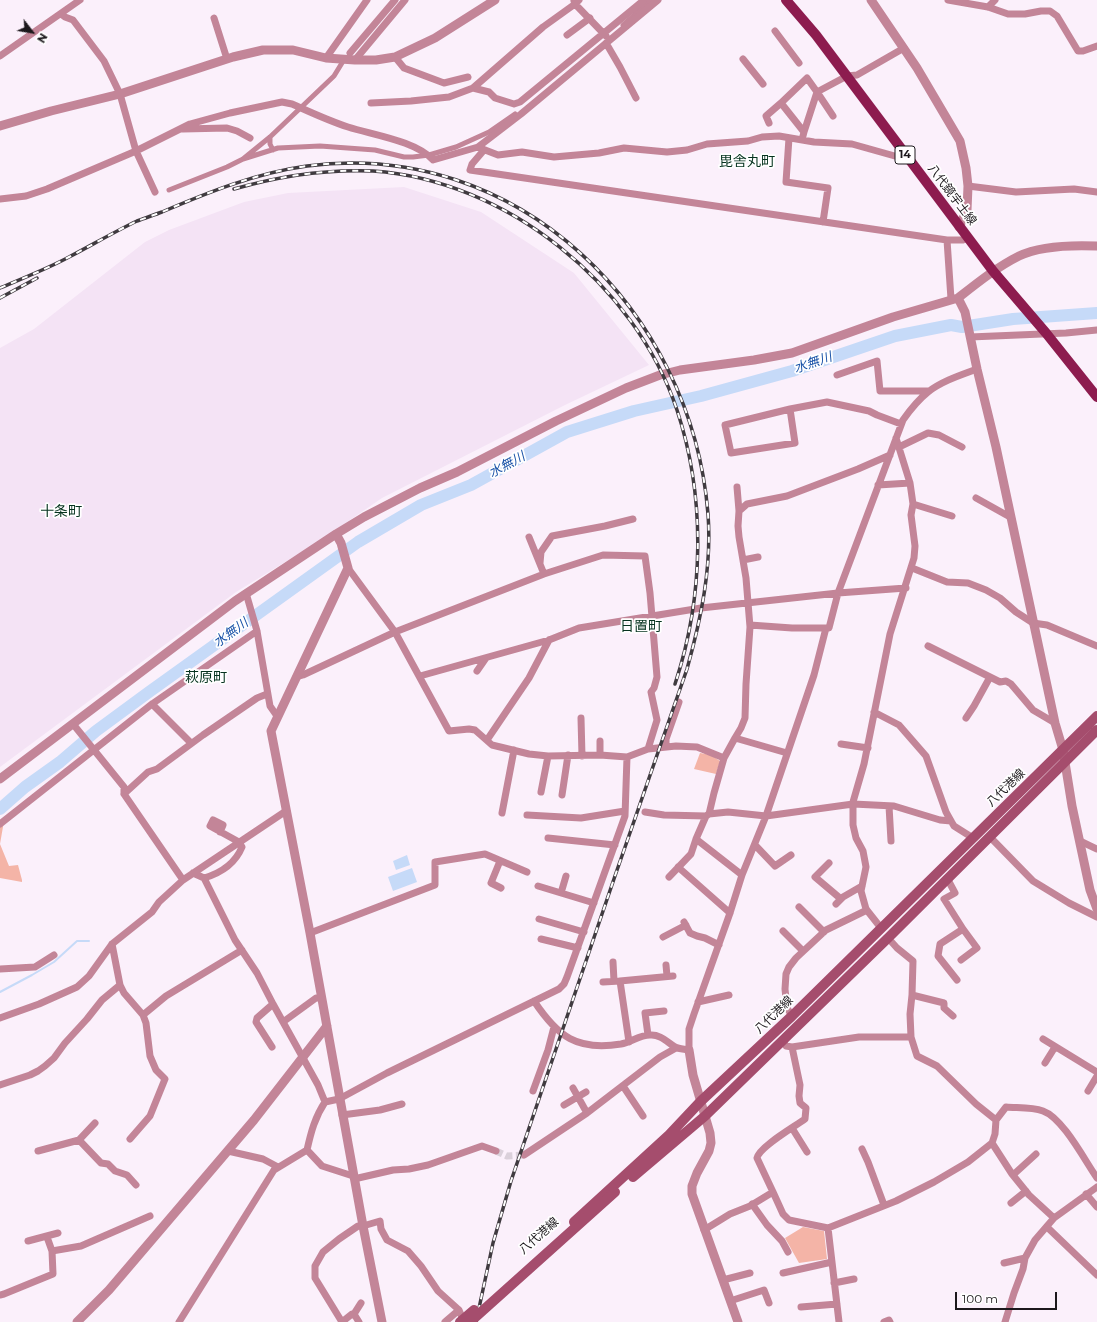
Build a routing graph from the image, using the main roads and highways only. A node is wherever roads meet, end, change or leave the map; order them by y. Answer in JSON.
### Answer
{"nodes":[{"id":1,"x":786,"y":0,"type":"edge"},
{"id":2,"x":1097,"y":397,"type":"edge"},
{"id":3,"x":1097,"y":716,"type":"edge"},
{"id":4,"x":1095,"y":735,"type":"edge"},
{"id":5,"x":460,"y":1322,"type":"edge"},
{"id":6,"x":470,"y":1322,"type":"edge"}],
"edges":[{"from":1,"to":2,"type":"main road","name":"八代鏡宇土線","number":"14"},
{"from":3,"to":5,"type":"main road","name":"八代港線","bridge":true},
{"from":4,"to":6,"type":"main road","name":"八代港線","bridge":true}]}
